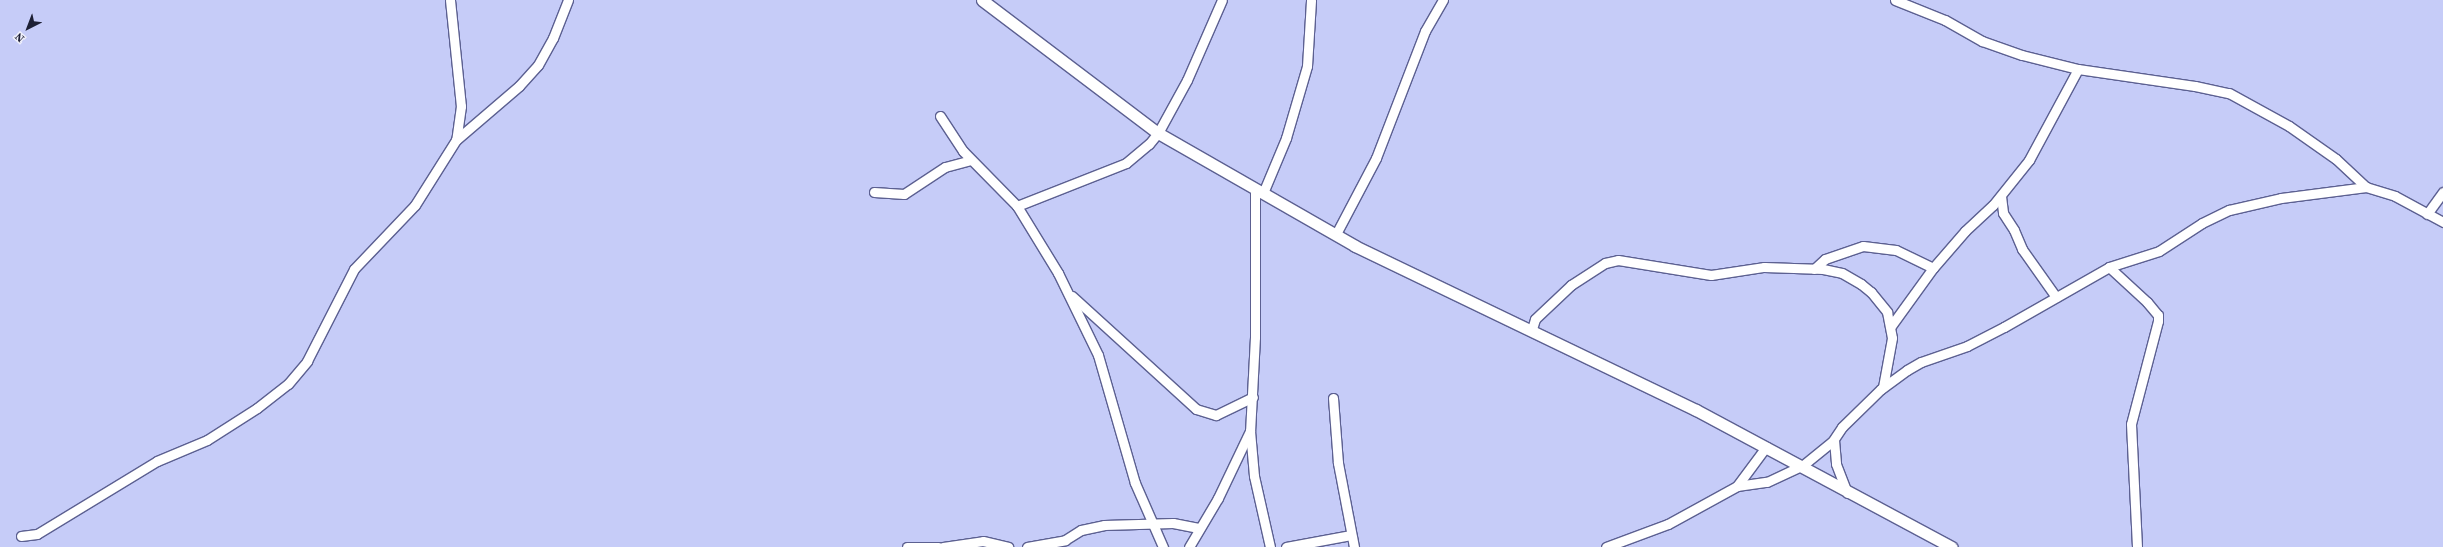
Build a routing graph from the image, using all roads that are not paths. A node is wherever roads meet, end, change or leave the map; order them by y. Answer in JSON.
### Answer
{"nodes":[{"id":1,"x":450,"y":0,"type":"edge"},
{"id":2,"x":568,"y":0,"type":"edge"},
{"id":3,"x":982,"y":0,"type":"edge"},
{"id":4,"x":1222,"y":0,"type":"edge"},
{"id":5,"x":1311,"y":0,"type":"edge"},
{"id":6,"x":1443,"y":0,"type":"edge"},
{"id":7,"x":1895,"y":0,"type":"edge"},
{"id":8,"x":2078,"y":69,"type":"junction"},
{"id":9,"x":940,"y":116,"type":"dead end"},
{"id":10,"x":1158,"y":133,"type":"junction"},
{"id":11,"x":456,"y":140,"type":"junction"},
{"id":12,"x":971,"y":160,"type":"junction"},
{"id":13,"x":2366,"y":187,"type":"junction"},
{"id":14,"x":1259,"y":191,"type":"junction"},
{"id":15,"x":874,"y":192,"type":"dead end"},
{"id":16,"x":2443,"y":192,"type":"edge"},
{"id":17,"x":2001,"y":196,"type":"junction"},
{"id":18,"x":1017,"y":206,"type":"junction"},
{"id":19,"x":2427,"y":214,"type":"junction"},
{"id":20,"x":2443,"y":222,"type":"edge"},
{"id":21,"x":1336,"y":234,"type":"junction"},
{"id":22,"x":2109,"y":267,"type":"junction"},
{"id":23,"x":1933,"y":268,"type":"junction"},
{"id":24,"x":1814,"y":269,"type":"junction"},
{"id":25,"x":1067,"y":292,"type":"junction"},
{"id":26,"x":2056,"y":298,"type":"junction"},
{"id":27,"x":1891,"y":326,"type":"junction"},
{"id":28,"x":1532,"y":329,"type":"junction"},
{"id":29,"x":1883,"y":388,"type":"junction"},
{"id":30,"x":1253,"y":397,"type":"junction"},
{"id":31,"x":1333,"y":398,"type":"dead end"},
{"id":32,"x":1250,"y":431,"type":"junction"},
{"id":33,"x":1834,"y":440,"type":"junction"},
{"id":34,"x":1766,"y":447,"type":"junction"},
{"id":35,"x":1802,"y":466,"type":"junction"},
{"id":36,"x":1737,"y":486,"type":"junction"},
{"id":37,"x":1847,"y":493,"type":"junction"},
{"id":38,"x":1153,"y":523,"type":"junction"},
{"id":39,"x":1200,"y":528,"type":"junction"},
{"id":40,"x":1350,"y":535,"type":"junction"},
{"id":41,"x":21,"y":536,"type":"dead end"},
{"id":42,"x":1308,"y":545,"type":"edge"},
{"id":43,"x":907,"y":547,"type":"edge"},
{"id":44,"x":938,"y":547,"type":"edge"},
{"id":45,"x":943,"y":547,"type":"edge"},
{"id":46,"x":1006,"y":547,"type":"edge"},
{"id":47,"x":1027,"y":547,"type":"edge"},
{"id":48,"x":1163,"y":547,"type":"edge"},
{"id":49,"x":1189,"y":547,"type":"edge"},
{"id":50,"x":1270,"y":547,"type":"edge"},
{"id":51,"x":1286,"y":547,"type":"edge"},
{"id":52,"x":1354,"y":547,"type":"edge"},
{"id":53,"x":1606,"y":547,"type":"edge"},
{"id":54,"x":1952,"y":547,"type":"edge"},
{"id":55,"x":2137,"y":547,"type":"edge"}],
"edges":[{"from":1,"to":11,"type":"street"},
{"from":2,"to":11,"type":"street"},
{"from":3,"to":10,"type":"street"},
{"from":4,"to":10,"type":"street"},
{"from":5,"to":14,"type":"street"},
{"from":6,"to":21,"type":"street"},
{"from":7,"to":8,"type":"street"},
{"from":8,"to":13,"type":"street"},
{"from":8,"to":17,"type":"street"},
{"from":9,"to":12,"type":"street"},
{"from":10,"to":14,"type":"street"},
{"from":10,"to":18,"type":"street"},
{"from":11,"to":41,"type":"street"},
{"from":12,"to":15,"type":"street"},
{"from":12,"to":18,"type":"street"},
{"from":13,"to":19,"type":"street"},
{"from":13,"to":22,"type":"street"},
{"from":14,"to":21,"type":"street"},
{"from":14,"to":30,"type":"street"},
{"from":16,"to":19,"type":"street"},
{"from":17,"to":23,"type":"street"},
{"from":17,"to":26,"type":"street"},
{"from":18,"to":25,"type":"street"},
{"from":19,"to":20,"type":"street"},
{"from":21,"to":28,"type":"street"},
{"from":22,"to":26,"type":"street"},
{"from":22,"to":55,"type":"street"},
{"from":23,"to":24,"type":"street"},
{"from":23,"to":27,"type":"street"},
{"from":24,"to":27,"type":"street"},
{"from":24,"to":28,"type":"street"},
{"from":25,"to":30,"type":"street"},
{"from":25,"to":38,"type":"street"},
{"from":26,"to":29,"type":"street"},
{"from":27,"to":29,"type":"street"},
{"from":28,"to":34,"type":"street"},
{"from":29,"to":33,"type":"street"},
{"from":30,"to":32,"type":"street"},
{"from":31,"to":40,"type":"street"},
{"from":32,"to":39,"type":"street"},
{"from":32,"to":50,"type":"street"},
{"from":33,"to":35,"type":"street"},
{"from":33,"to":37,"type":"street"},
{"from":34,"to":35,"type":"street"},
{"from":34,"to":36,"type":"street"},
{"from":35,"to":36,"type":"street"},
{"from":35,"to":37,"type":"street"},
{"from":36,"to":53,"type":"street"},
{"from":37,"to":54,"type":"street"},
{"from":38,"to":39,"type":"street"},
{"from":38,"to":47,"type":"street"},
{"from":38,"to":48,"type":"street"},
{"from":39,"to":49,"type":"street"},
{"from":40,"to":42,"type":"street"},
{"from":40,"to":52,"type":"street"},
{"from":42,"to":51,"type":"street"},
{"from":43,"to":44,"type":"street"},
{"from":45,"to":46,"type":"street"}]}
